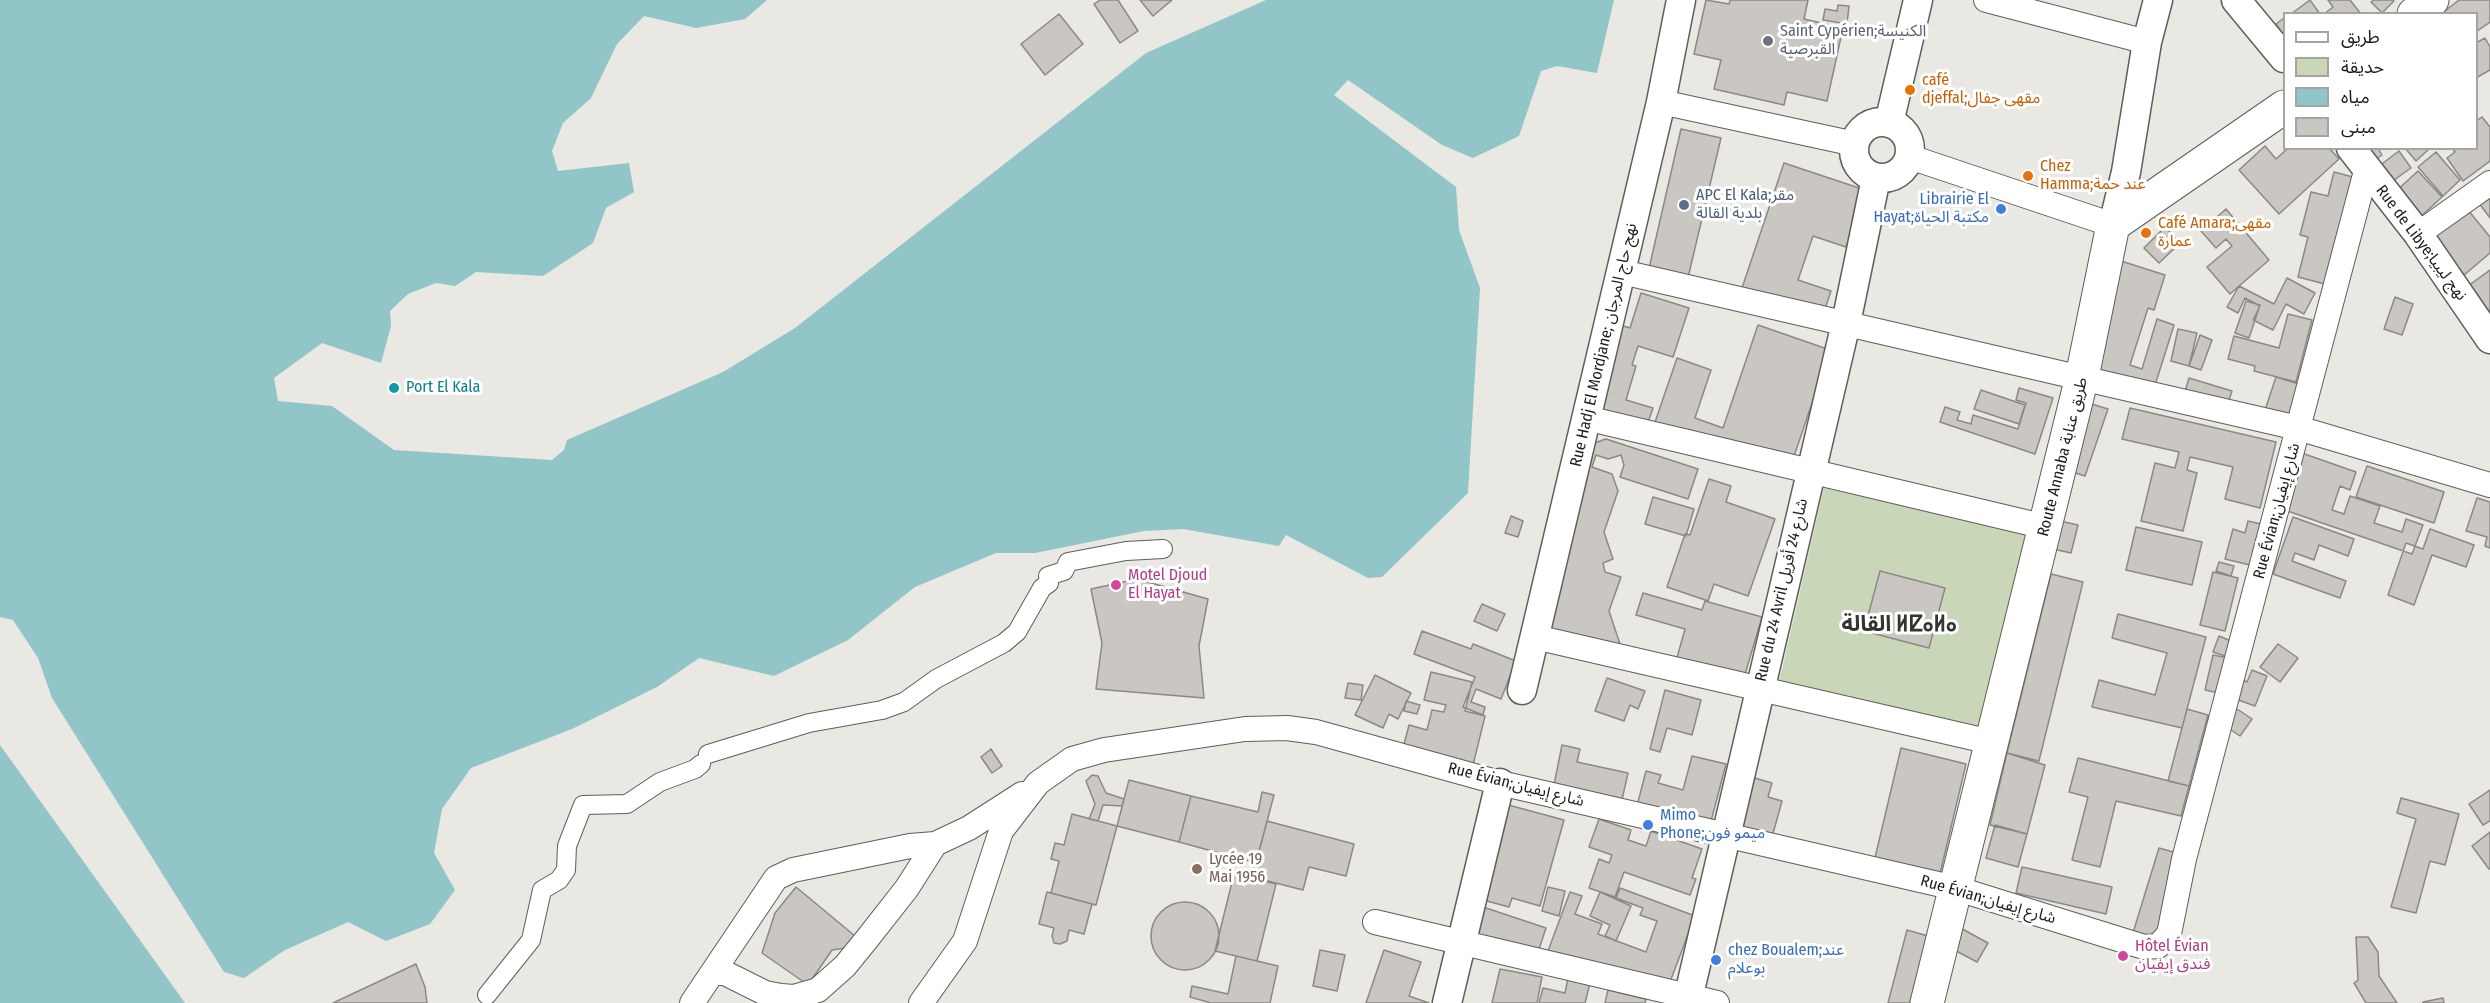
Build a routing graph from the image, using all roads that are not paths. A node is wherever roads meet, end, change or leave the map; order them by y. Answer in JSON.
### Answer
{"nodes":[{"id":1,"x":1681,"y":0,"type":"edge"},
{"id":2,"x":1918,"y":0,"type":"edge"},
{"id":3,"x":1986,"y":0,"type":"edge"},
{"id":4,"x":2158,"y":0,"type":"edge"},
{"id":5,"x":2236,"y":0,"type":"edge"},
{"id":6,"x":2432,"y":0,"type":"edge"},
{"id":7,"x":2417,"y":12,"type":"edge"},
{"id":8,"x":2147,"y":42,"type":"junction"},
{"id":9,"x":2283,"y":57,"type":"edge"},
{"id":10,"x":1661,"y":102,"type":"junction"},
{"id":11,"x":2283,"y":108,"type":"edge"},
{"id":12,"x":1889,"y":123,"type":"junction"},
{"id":13,"x":1855,"y":144,"type":"junction"},
{"id":14,"x":1910,"y":157,"type":"junction"},
{"id":15,"x":2359,"y":160,"type":"edge"},
{"id":16,"x":1876,"y":178,"type":"junction"},
{"id":17,"x":2490,"y":183,"type":"edge"},
{"id":18,"x":2113,"y":225,"type":"junction"},
{"id":19,"x":2418,"y":234,"type":"junction"},
{"id":20,"x":1622,"y":272,"type":"junction"},
{"id":21,"x":1846,"y":323,"type":"junction"},
{"id":22,"x":2490,"y":339,"type":"edge"},
{"id":23,"x":2082,"y":377,"type":"junction"},
{"id":24,"x":1586,"y":418,"type":"junction"},
{"id":25,"x":2298,"y":428,"type":"junction"},
{"id":26,"x":1810,"y":469,"type":"junction"},
{"id":27,"x":2490,"y":485,"type":"edge"},
{"id":28,"x":2046,"y":527,"type":"junction"},
{"id":29,"x":1163,"y":549,"type":"dead end"},
{"id":30,"x":1535,"y":637,"type":"junction"},
{"id":31,"x":1760,"y":688,"type":"junction"},
{"id":32,"x":1522,"y":690,"type":"dead end"},
{"id":33,"x":1991,"y":742,"type":"junction"},
{"id":34,"x":1038,"y":783,"type":"junction"},
{"id":35,"x":1500,"y":783,"type":"junction"},
{"id":36,"x":1728,"y":834,"type":"junction"},
{"id":37,"x":934,"y":844,"type":"junction"},
{"id":38,"x":1955,"y":888,"type":"junction"},
{"id":39,"x":1375,"y":922,"type":"dead end"},
{"id":40,"x":1462,"y":943,"type":"junction"},
{"id":41,"x":712,"y":973,"type":"junction"},
{"id":42,"x":487,"y":995,"type":"dead end"},
{"id":43,"x":1688,"y":1000,"type":"edge"},
{"id":44,"x":692,"y":1003,"type":"edge"},
{"id":45,"x":921,"y":1003,"type":"edge"},
{"id":46,"x":1448,"y":1003,"type":"edge"},
{"id":47,"x":1717,"y":1003,"type":"edge"},
{"id":48,"x":1927,"y":1003,"type":"edge"}],
"edges":[{"from":1,"to":10,"type":"street","name":"Rue Hadj El Mordjane; نهج حاج المرجان"},
{"from":2,"to":12,"type":"street"},
{"from":3,"to":8,"type":"street"},
{"from":4,"to":8,"type":"street"},
{"from":5,"to":9,"type":"street"},
{"from":6,"to":7,"type":"main road"},
{"from":8,"to":18,"type":"street"},
{"from":10,"to":13,"type":"street"},
{"from":10,"to":20,"type":"street","name":"Rue Hadj El Mordjane; نهج حاج المرجان"},
{"from":11,"to":18,"type":"main road"},
{"from":12,"to":13,"type":"street"},
{"from":12,"to":14,"type":"street"},
{"from":13,"to":16,"type":"street"},
{"from":14,"to":16,"type":"street"},
{"from":14,"to":18,"type":"street"},
{"from":15,"to":19,"type":"street","name":"Rue de Libye;نهج ليبيا"},
{"from":15,"to":25,"type":"street","name":"Rue Évian;شارع إيفيان"},
{"from":16,"to":21,"type":"street","name":"Rue du 24 Avril شارع 24 أفريل"},
{"from":17,"to":19,"type":"street"},
{"from":18,"to":23,"type":"main road","name":"Route Annaba طريق عنابة"},
{"from":19,"to":22,"type":"street","name":"Rue de Libye;نهج ليبيا"},
{"from":20,"to":21,"type":"street"},
{"from":20,"to":24,"type":"street","name":"Rue Hadj El Mordjane; نهج حاج المرجان"},
{"from":21,"to":23,"type":"street"},
{"from":21,"to":26,"type":"street","name":"Rue du 24 Avril شارع 24 أفريل"},
{"from":23,"to":25,"type":"street"},
{"from":23,"to":28,"type":"main road","name":"Route Annaba طريق عنابة"},
{"from":24,"to":26,"type":"street"},
{"from":24,"to":30,"type":"street","name":"Rue Hadj El Mordjane; نهج حاج المرجان"},
{"from":25,"to":27,"type":"street"},
{"from":25,"to":38,"type":"street","name":"Rue Évian;شارع إيفيان"},
{"from":26,"to":28,"type":"street"},
{"from":26,"to":31,"type":"street","name":"Rue du 24 Avril شارع 24 أفريل"},
{"from":28,"to":33,"type":"main road","name":"Route Annaba طريق عنابة"},
{"from":29,"to":42,"type":"street"},
{"from":30,"to":31,"type":"street"},
{"from":30,"to":32,"type":"street","name":"Rue Hadj El Mordjane; نهج حاج المرجان"},
{"from":31,"to":33,"type":"street"},
{"from":31,"to":36,"type":"street","name":"Rue du 24 Avril شارع 24 أفريل"},
{"from":33,"to":38,"type":"main road","name":"Route Annaba طريق عنابة"},
{"from":34,"to":35,"type":"street","name":"Rue Évian;شارع إيفيان"},
{"from":34,"to":37,"type":"street","name":"Rue Évian;شارع إيفيان"},
{"from":34,"to":45,"type":"street","name":"Rue Évian;شارع إيفيان"},
{"from":35,"to":36,"type":"street","name":"Rue Évian;شارع إيفيان"},
{"from":35,"to":40,"type":"street"},
{"from":36,"to":38,"type":"street","name":"Rue Évian;شارع إيفيان"},
{"from":36,"to":43,"type":"street","name":"Rue du 24 Avril شارع 24 أفريل"},
{"from":37,"to":41,"type":"street","name":"Rue Évian;شارع إيفيان"},
{"from":37,"to":41,"type":"street"},
{"from":38,"to":48,"type":"main road","name":"Route Annaba طريق عنابة"},
{"from":39,"to":40,"type":"street"},
{"from":40,"to":43,"type":"street"},
{"from":40,"to":46,"type":"street"},
{"from":41,"to":44,"type":"street","name":"Rue Évian;شارع إيفيان"},
{"from":43,"to":47,"type":"street"}]}
